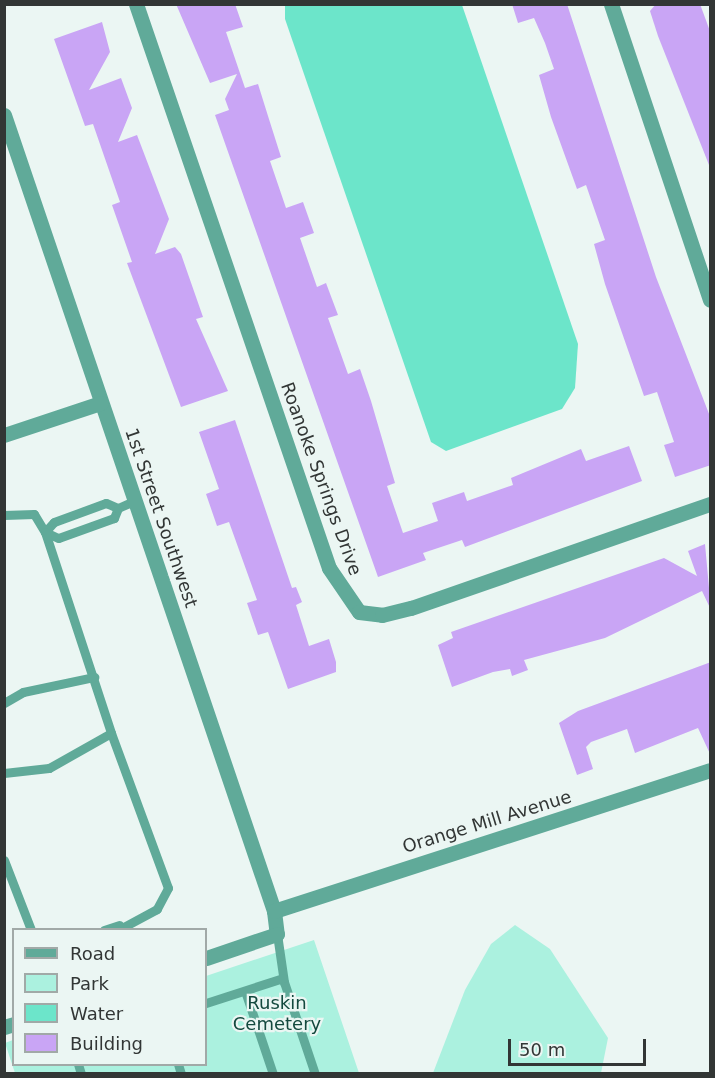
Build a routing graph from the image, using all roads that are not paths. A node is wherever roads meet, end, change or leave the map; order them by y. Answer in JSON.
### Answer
{"nodes":[{"id":1,"x":136,"y":4,"type":"edge"},
{"id":2,"x":611,"y":4,"type":"edge"},
{"id":3,"x":4,"y":116,"type":"edge"},
{"id":4,"x":711,"y":300,"type":"edge"},
{"id":5,"x":101,"y":403,"type":"junction"},
{"id":6,"x":4,"y":435,"type":"edge"},
{"id":7,"x":134,"y":501,"type":"junction"},
{"id":8,"x":711,"y":504,"type":"edge"},
{"id":9,"x":118,"y":508,"type":"junction"},
{"id":10,"x":4,"y":514,"type":"edge"},
{"id":11,"x":45,"y":532,"type":"junction"},
{"id":12,"x":94,"y":677,"type":"junction"},
{"id":13,"x":4,"y":703,"type":"edge"},
{"id":14,"x":111,"y":733,"type":"junction"},
{"id":15,"x":711,"y":770,"type":"edge"},
{"id":16,"x":4,"y":773,"type":"edge"},
{"id":17,"x":4,"y":860,"type":"edge"},
{"id":18,"x":274,"y":910,"type":"junction"},
{"id":19,"x":118,"y":927,"type":"edge"},
{"id":20,"x":30,"y":928,"type":"edge"},
{"id":21,"x":277,"y":934,"type":"junction"},
{"id":22,"x":207,"y":958,"type":"edge"},
{"id":23,"x":284,"y":978,"type":"junction"},
{"id":24,"x":245,"y":990,"type":"junction"},
{"id":25,"x":207,"y":1003,"type":"edge"},
{"id":26,"x":273,"y":1074,"type":"edge"},
{"id":27,"x":315,"y":1074,"type":"edge"}],
"edges":[{"from":1,"to":8,"type":"street","name":"Roanoke Springs Drive"},
{"from":2,"to":4,"type":"street"},
{"from":3,"to":5,"type":"street","name":"1st Street Southwest"},
{"from":5,"to":6,"type":"street"},
{"from":5,"to":7,"type":"street","name":"1st Street Southwest"},
{"from":7,"to":9,"type":"lane"},
{"from":7,"to":18,"type":"street","name":"1st Street Southwest"},
{"from":9,"to":11,"type":"lane"},
{"from":9,"to":11,"type":"lane"},
{"from":10,"to":11,"type":"lane"},
{"from":11,"to":12,"type":"lane"},
{"from":12,"to":13,"type":"lane"},
{"from":12,"to":14,"type":"lane"},
{"from":14,"to":16,"type":"lane"},
{"from":14,"to":19,"type":"lane"},
{"from":15,"to":18,"type":"street","name":"Orange Mill Avenue"},
{"from":17,"to":20,"type":"lane"},
{"from":18,"to":21,"type":"street","name":"1st Street Southwest"},
{"from":21,"to":22,"type":"street"},
{"from":21,"to":23,"type":"lane"},
{"from":23,"to":24,"type":"lane"},
{"from":23,"to":27,"type":"lane"},
{"from":24,"to":25,"type":"lane"},
{"from":24,"to":26,"type":"lane"}]}
